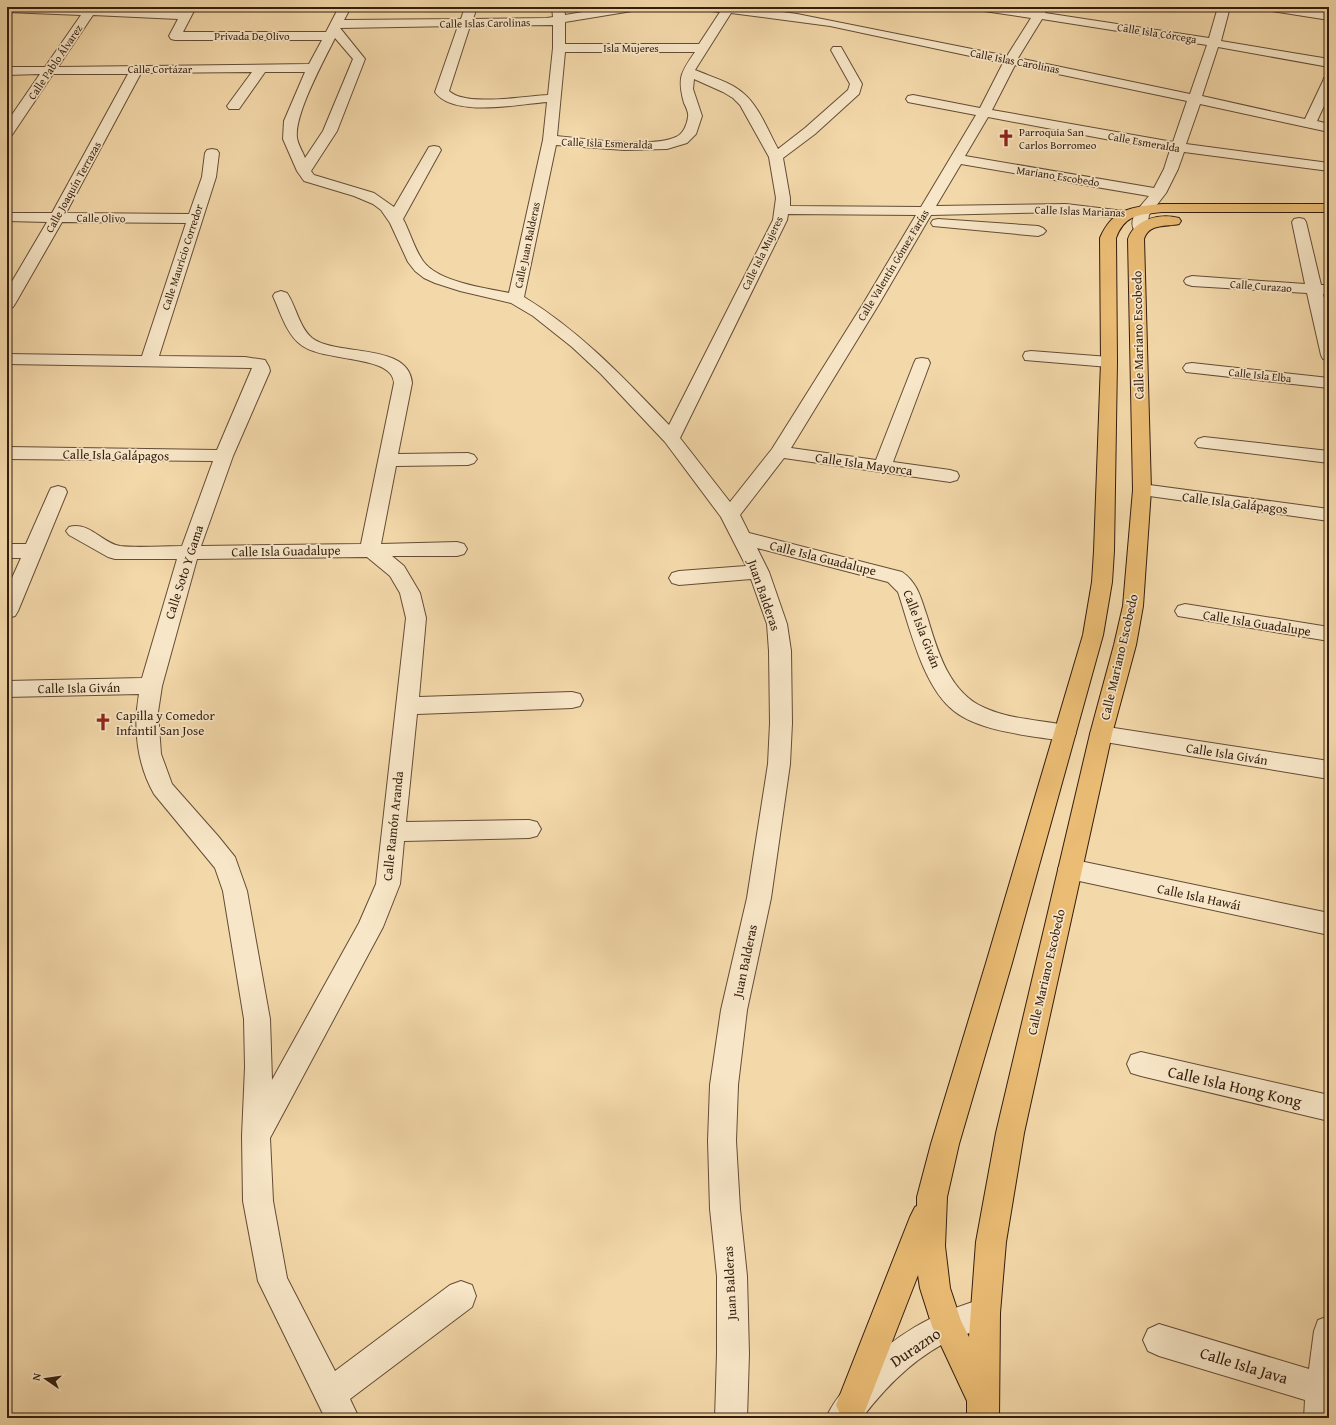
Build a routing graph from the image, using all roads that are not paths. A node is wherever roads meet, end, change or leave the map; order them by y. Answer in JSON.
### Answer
{"nodes":[{"id":1,"x":345,"y":7,"type":"edge"},
{"id":2,"x":471,"y":7,"type":"edge"},
{"id":3,"x":632,"y":7,"type":"edge"},
{"id":4,"x":698,"y":7,"type":"edge"},
{"id":5,"x":984,"y":7,"type":"edge"},
{"id":6,"x":1224,"y":7,"type":"edge"},
{"id":7,"x":1272,"y":7,"type":"edge"},
{"id":8,"x":7,"y":8,"type":"edge"},
{"id":9,"x":729,"y":8,"type":"edge"},
{"id":10,"x":1041,"y":11,"type":"edge"},
{"id":11,"x":89,"y":12,"type":"junction"},
{"id":12,"x":188,"y":12,"type":"edge"},
{"id":13,"x":836,"y":12,"type":"dead end"},
{"id":14,"x":558,"y":14,"type":"edge"},
{"id":15,"x":1329,"y":16,"type":"edge"},
{"id":16,"x":825,"y":22,"type":"junction"},
{"id":17,"x":465,"y":23,"type":"junction"},
{"id":18,"x":334,"y":29,"type":"junction"},
{"id":19,"x":1214,"y":42,"type":"junction"},
{"id":20,"x":559,"y":48,"type":"junction"},
{"id":21,"x":702,"y":48,"type":"junction"},
{"id":22,"x":838,"y":50,"type":"dead end"},
{"id":23,"x":1011,"y":60,"type":"junction"},
{"id":24,"x":1329,"y":63,"type":"edge"},
{"id":25,"x":262,"y":68,"type":"junction"},
{"id":26,"x":314,"y":68,"type":"junction"},
{"id":27,"x":137,"y":69,"type":"junction"},
{"id":28,"x":49,"y":70,"type":"junction"},
{"id":29,"x":7,"y":71,"type":"edge"},
{"id":30,"x":688,"y":72,"type":"junction"},
{"id":31,"x":1329,"y":81,"type":"edge"},
{"id":32,"x":554,"y":98,"type":"junction"},
{"id":33,"x":1196,"y":98,"type":"junction"},
{"id":34,"x":913,"y":99,"type":"dead end"},
{"id":35,"x":234,"y":106,"type":"dead end"},
{"id":36,"x":984,"y":112,"type":"junction"},
{"id":37,"x":1310,"y":124,"type":"junction"},
{"id":38,"x":1329,"y":128,"type":"edge"},
{"id":39,"x":7,"y":132,"type":"edge"},
{"id":40,"x":550,"y":140,"type":"junction"},
{"id":41,"x":1178,"y":148,"type":"junction"},
{"id":42,"x":434,"y":150,"type":"dead end"},
{"id":43,"x":212,"y":153,"type":"dead end"},
{"id":44,"x":776,"y":157,"type":"junction"},
{"id":45,"x":957,"y":159,"type":"junction"},
{"id":46,"x":1329,"y":167,"type":"edge"},
{"id":47,"x":304,"y":171,"type":"junction"},
{"id":48,"x":1159,"y":193,"type":"junction"},
{"id":49,"x":1329,"y":208,"type":"edge"},
{"id":50,"x":782,"y":210,"type":"junction"},
{"id":51,"x":922,"y":216,"type":"junction"},
{"id":52,"x":7,"y":217,"type":"edge"},
{"id":53,"x":57,"y":217,"type":"junction"},
{"id":54,"x":1136,"y":218,"type":"junction"},
{"id":55,"x":195,"y":219,"type":"junction"},
{"id":56,"x":395,"y":219,"type":"junction"},
{"id":57,"x":1299,"y":222,"type":"junction"},
{"id":58,"x":1329,"y":222,"type":"edge"},
{"id":59,"x":1038,"y":231,"type":"dead end"},
{"id":60,"x":15,"y":277,"type":"edge"},
{"id":61,"x":1192,"y":282,"type":"dead end"},
{"id":62,"x":1322,"y":290,"type":"edge"},
{"id":63,"x":281,"y":296,"type":"dead end"},
{"id":64,"x":516,"y":299,"type":"junction"},
{"id":65,"x":7,"y":304,"type":"edge"},
{"id":66,"x":1329,"y":355,"type":"edge"},
{"id":67,"x":1031,"y":356,"type":"dead end"},
{"id":68,"x":7,"y":359,"type":"edge"},
{"id":69,"x":149,"y":361,"type":"junction"},
{"id":70,"x":1109,"y":362,"type":"junction"},
{"id":71,"x":922,"y":364,"type":"dead end"},
{"id":72,"x":1192,"y":368,"type":"dead end"},
{"id":73,"x":1329,"y":383,"type":"edge"},
{"id":74,"x":671,"y":438,"type":"junction"},
{"id":75,"x":1204,"y":443,"type":"dead end"},
{"id":76,"x":779,"y":452,"type":"junction"},
{"id":77,"x":7,"y":453,"type":"edge"},
{"id":78,"x":224,"y":456,"type":"junction"},
{"id":79,"x":1329,"y":457,"type":"edge"},
{"id":80,"x":468,"y":459,"type":"dead end"},
{"id":81,"x":389,"y":460,"type":"junction"},
{"id":82,"x":882,"y":467,"type":"junction"},
{"id":83,"x":950,"y":476,"type":"dead end"},
{"id":84,"x":1142,"y":490,"type":"junction"},
{"id":85,"x":58,"y":492,"type":"dead end"},
{"id":86,"x":730,"y":515,"type":"junction"},
{"id":87,"x":1329,"y":515,"type":"edge"},
{"id":88,"x":76,"y":531,"type":"dead end"},
{"id":89,"x":743,"y":538,"type":"junction"},
{"id":90,"x":370,"y":549,"type":"junction"},
{"id":91,"x":456,"y":549,"type":"dead end"},
{"id":92,"x":7,"y":551,"type":"edge"},
{"id":93,"x":34,"y":551,"type":"junction"},
{"id":94,"x":189,"y":553,"type":"junction"},
{"id":95,"x":759,"y":572,"type":"junction"},
{"id":96,"x":679,"y":578,"type":"dead end"},
{"id":97,"x":902,"y":582,"type":"joint"},
{"id":98,"x":8,"y":611,"type":"dead end"},
{"id":99,"x":1185,"y":611,"type":"dead end"},
{"id":100,"x":1329,"y":634,"type":"edge"},
{"id":101,"x":151,"y":686,"type":"junction"},
{"id":102,"x":7,"y":689,"type":"edge"},
{"id":103,"x":572,"y":700,"type":"dead end"},
{"id":104,"x":406,"y":706,"type":"junction"},
{"id":105,"x":1065,"y":733,"type":"junction"},
{"id":106,"x":1101,"y":734,"type":"junction"},
{"id":107,"x":1329,"y":770,"type":"edge"},
{"id":108,"x":529,"y":829,"type":"dead end"},
{"id":109,"x":393,"y":832,"type":"junction"},
{"id":110,"x":1070,"y":870,"type":"junction"},
{"id":111,"x":1329,"y":924,"type":"edge"},
{"id":112,"x":1141,"y":1064,"type":"dead end"},
{"id":113,"x":1329,"y":1108,"type":"edge"},
{"id":114,"x":256,"y":1136,"type":"junction"},
{"id":115,"x":932,"y":1197,"type":"junction"},
{"id":116,"x":461,"y":1296,"type":"dead end"},
{"id":117,"x":985,"y":1313,"type":"junction"},
{"id":118,"x":947,"y":1326,"type":"junction"},
{"id":119,"x":1329,"y":1331,"type":"edge"},
{"id":120,"x":1159,"y":1340,"type":"dead end"},
{"id":121,"x":1324,"y":1400,"type":"edge"},
{"id":122,"x":337,"y":1406,"type":"edge"},
{"id":123,"x":983,"y":1409,"type":"edge"},
{"id":124,"x":847,"y":1412,"type":"edge"},
{"id":125,"x":731,"y":1418,"type":"edge"}],
"edges":[{"from":1,"to":18,"type":"street"},
{"from":2,"to":17,"type":"street"},
{"from":3,"to":14,"type":"street","name":"Calle Islas Carolinas"},
{"from":4,"to":9,"type":"street","name":"Calle Islas Carolinas"},
{"from":5,"to":10,"type":"street","name":"Calle Isla Córcega"},
{"from":6,"to":19,"type":"street","name":"Calle Mariano Escobedo"},
{"from":7,"to":15,"type":"street"},
{"from":8,"to":11,"type":"street"},
{"from":9,"to":16,"type":"street","name":"Calle Islas Carolinas"},
{"from":9,"to":21,"type":"street","name":"Calle Isla Esmeralda"},
{"from":10,"to":19,"type":"street","name":"Calle Isla Córcega"},
{"from":10,"to":23,"type":"street","name":"Calle Valentín Gómez Farías"},
{"from":11,"to":12,"type":"street"},
{"from":11,"to":28,"type":"street","name":"Calle Pablo Álvarez"},
{"from":12,"to":18,"type":"street","name":"Privada De Olivo"},
{"from":13,"to":16,"type":"street"},
{"from":14,"to":17,"type":"street","name":"Calle Islas Carolinas"},
{"from":14,"to":20,"type":"street","name":"Calle Juan Balderas"},
{"from":16,"to":23,"type":"street","name":"Calle Islas Carolinas"},
{"from":17,"to":18,"type":"street","name":"Calle Islas Carolinas"},
{"from":17,"to":32,"type":"street"},
{"from":18,"to":26,"type":"street"},
{"from":18,"to":47,"type":"street"},
{"from":19,"to":24,"type":"street","name":"Calle Isla Córcega"},
{"from":19,"to":33,"type":"street","name":"Calle Mariano Escobedo"},
{"from":20,"to":21,"type":"street","name":"Isla Mujeres"},
{"from":20,"to":32,"type":"street","name":"Calle Juan Balderas"},
{"from":21,"to":30,"type":"street","name":"Calle Isla Esmeralda"},
{"from":22,"to":44,"type":"street"},
{"from":23,"to":33,"type":"street","name":"Calle Islas Carolinas"},
{"from":23,"to":36,"type":"street","name":"Calle Valentín Gómez Farías"},
{"from":25,"to":26,"type":"street","name":"Calle Cortázar"},
{"from":25,"to":27,"type":"street","name":"Calle Cortázar"},
{"from":25,"to":35,"type":"street"},
{"from":26,"to":47,"type":"street"},
{"from":27,"to":28,"type":"street","name":"Calle Cortázar"},
{"from":27,"to":53,"type":"street","name":"Calle Joaquín Terrazas"},
{"from":28,"to":29,"type":"street","name":"Calle Cortázar"},
{"from":28,"to":39,"type":"street","name":"Calle Pablo Álvarez"},
{"from":30,"to":40,"type":"street","name":"Calle Isla Esmeralda"},
{"from":30,"to":44,"type":"street","name":"Calle Isla Mujeres"},
{"from":31,"to":37,"type":"street"},
{"from":32,"to":40,"type":"street","name":"Calle Juan Balderas"},
{"from":33,"to":37,"type":"street","name":"Calle Islas Carolinas"},
{"from":33,"to":41,"type":"street","name":"Calle Mariano Escobedo"},
{"from":34,"to":36,"type":"street","name":"Calle Esmeralda"},
{"from":36,"to":41,"type":"street","name":"Calle Esmeralda"},
{"from":36,"to":45,"type":"street","name":"Calle Valentín Gómez Farías"},
{"from":37,"to":38,"type":"street","name":"Calle Islas Carolinas"},
{"from":40,"to":64,"type":"street","name":"Calle Juan Balderas"},
{"from":41,"to":46,"type":"street","name":"Calle Esmeralda"},
{"from":41,"to":48,"type":"street","name":"Calle Mariano Escobedo"},
{"from":42,"to":56,"type":"street"},
{"from":43,"to":55,"type":"street","name":"Calle Mauricio Corredor"},
{"from":44,"to":50,"type":"street","name":"Calle Isla Mujeres"},
{"from":45,"to":48,"type":"street","name":"Mariano Escobedo"},
{"from":45,"to":51,"type":"street","name":"Calle Valentín Gómez Farías"},
{"from":47,"to":56,"type":"street"},
{"from":48,"to":54,"type":"street","name":"Calle Mariano Escobedo"},
{"from":49,"to":54,"type":"main road","name":"Calle Islas Marianas"},
{"from":50,"to":51,"type":"street","name":"Calle Islas Marianas"},
{"from":50,"to":74,"type":"street","name":"Calle Isla Mujeres"},
{"from":51,"to":54,"type":"street","name":"Calle Islas Marianas"},
{"from":51,"to":59,"type":"street"},
{"from":51,"to":76,"type":"street","name":"Calle Valentín Gómez Farías"},
{"from":52,"to":53,"type":"street","name":"Calle Olivo"},
{"from":53,"to":55,"type":"street","name":"Calle Olivo"},
{"from":53,"to":60,"type":"street","name":"Calle Joaquín Terrazas"},
{"from":54,"to":57,"type":"main road","name":"Calle Islas Marianas"},
{"from":54,"to":70,"type":"main road","name":"Calle Mariano Escobedo"},
{"from":54,"to":84,"type":"main road","name":"Calle Mariano Escobedo"},
{"from":55,"to":69,"type":"street","name":"Calle Mauricio Corredor"},
{"from":56,"to":64,"type":"street"},
{"from":57,"to":58,"type":"main road","name":"Calle Islas Marianas"},
{"from":57,"to":62,"type":"street"},
{"from":60,"to":65,"type":"street","name":"Calle Joaquín Terrazas"},
{"from":61,"to":62,"type":"street","name":"Calle Curazao"},
{"from":62,"to":66,"type":"street"},
{"from":63,"to":81,"type":"street"},
{"from":64,"to":74,"type":"street","name":"Calle Juan Balderas"},
{"from":67,"to":70,"type":"street"},
{"from":68,"to":69,"type":"street"},
{"from":69,"to":78,"type":"street","name":"Calle Soto Y Gama"},
{"from":70,"to":105,"type":"main road","name":"Calle Mariano Escobedo"},
{"from":71,"to":82,"type":"street"},
{"from":72,"to":73,"type":"street","name":"Calle Isla Elba"},
{"from":74,"to":86,"type":"street","name":"Calle Juan Balderas"},
{"from":75,"to":79,"type":"street"},
{"from":76,"to":82,"type":"street","name":"Calle Isla Mayorca"},
{"from":76,"to":86,"type":"street","name":"Calle Valentín Gómez Farías"},
{"from":77,"to":78,"type":"street","name":"Calle Isla Galápagos"},
{"from":78,"to":94,"type":"street","name":"Calle Soto Y Gama"},
{"from":80,"to":81,"type":"street"},
{"from":81,"to":90,"type":"street"},
{"from":82,"to":83,"type":"street","name":"Calle Isla Mayorca"},
{"from":84,"to":87,"type":"street","name":"Calle Isla Galápagos"},
{"from":84,"to":106,"type":"main road","name":"Calle Mariano Escobedo"},
{"from":85,"to":93,"type":"street"},
{"from":86,"to":89,"type":"street","name":"Juan Balderas"},
{"from":88,"to":94,"type":"street","name":"Calle Isla Guadalupe"},
{"from":89,"to":95,"type":"street","name":"Juan Balderas"},
{"from":89,"to":97,"type":"street","name":"Calle Isla Guadalupe"},
{"from":90,"to":91,"type":"street","name":"Calle Isla Guadalupe"},
{"from":90,"to":94,"type":"street","name":"Calle Isla Guadalupe"},
{"from":90,"to":104,"type":"street","name":"Calle Ramón Aranda"},
{"from":92,"to":93,"type":"street"},
{"from":93,"to":98,"type":"street"},
{"from":94,"to":101,"type":"street","name":"Calle Soto Y Gama"},
{"from":95,"to":96,"type":"street"},
{"from":95,"to":125,"type":"street","name":"Juan Balderas"},
{"from":97,"to":105,"type":"street","name":"Calle Isla Giván"},
{"from":99,"to":100,"type":"street","name":"Calle Isla Guadalupe"},
{"from":101,"to":102,"type":"street","name":"Calle Isla Giván"},
{"from":101,"to":114,"type":"street","name":"Calle Soto Y Gama"},
{"from":103,"to":104,"type":"street"},
{"from":104,"to":109,"type":"street","name":"Calle Ramón Aranda"},
{"from":105,"to":115,"type":"main road","name":"Calle Mariano Escobedo"},
{"from":106,"to":107,"type":"street","name":"Calle Isla Giván"},
{"from":106,"to":110,"type":"main road","name":"Calle Mariano Escobedo"},
{"from":108,"to":109,"type":"street"},
{"from":109,"to":114,"type":"street","name":"Calle Ramón Aranda"},
{"from":110,"to":111,"type":"street","name":"Calle Isla Hawái"},
{"from":110,"to":117,"type":"main road","name":"Calle Mariano Escobedo"},
{"from":112,"to":113,"type":"street","name":"Calle Isla Hong Kong"},
{"from":114,"to":122,"type":"street"},
{"from":115,"to":118,"type":"main road","name":"Calle Mariano Escobedo"},
{"from":115,"to":124,"type":"main road"},
{"from":116,"to":122,"type":"street"},
{"from":117,"to":118,"type":"street","name":"Durazno"},
{"from":117,"to":123,"type":"main road","name":"Calle Mariano Escobedo"},
{"from":118,"to":123,"type":"main road","name":"Calle Mariano Escobedo"},
{"from":118,"to":124,"type":"street","name":"Durazno"},
{"from":119,"to":121,"type":"street"},
{"from":120,"to":121,"type":"street","name":"Calle Isla Java"}]}
